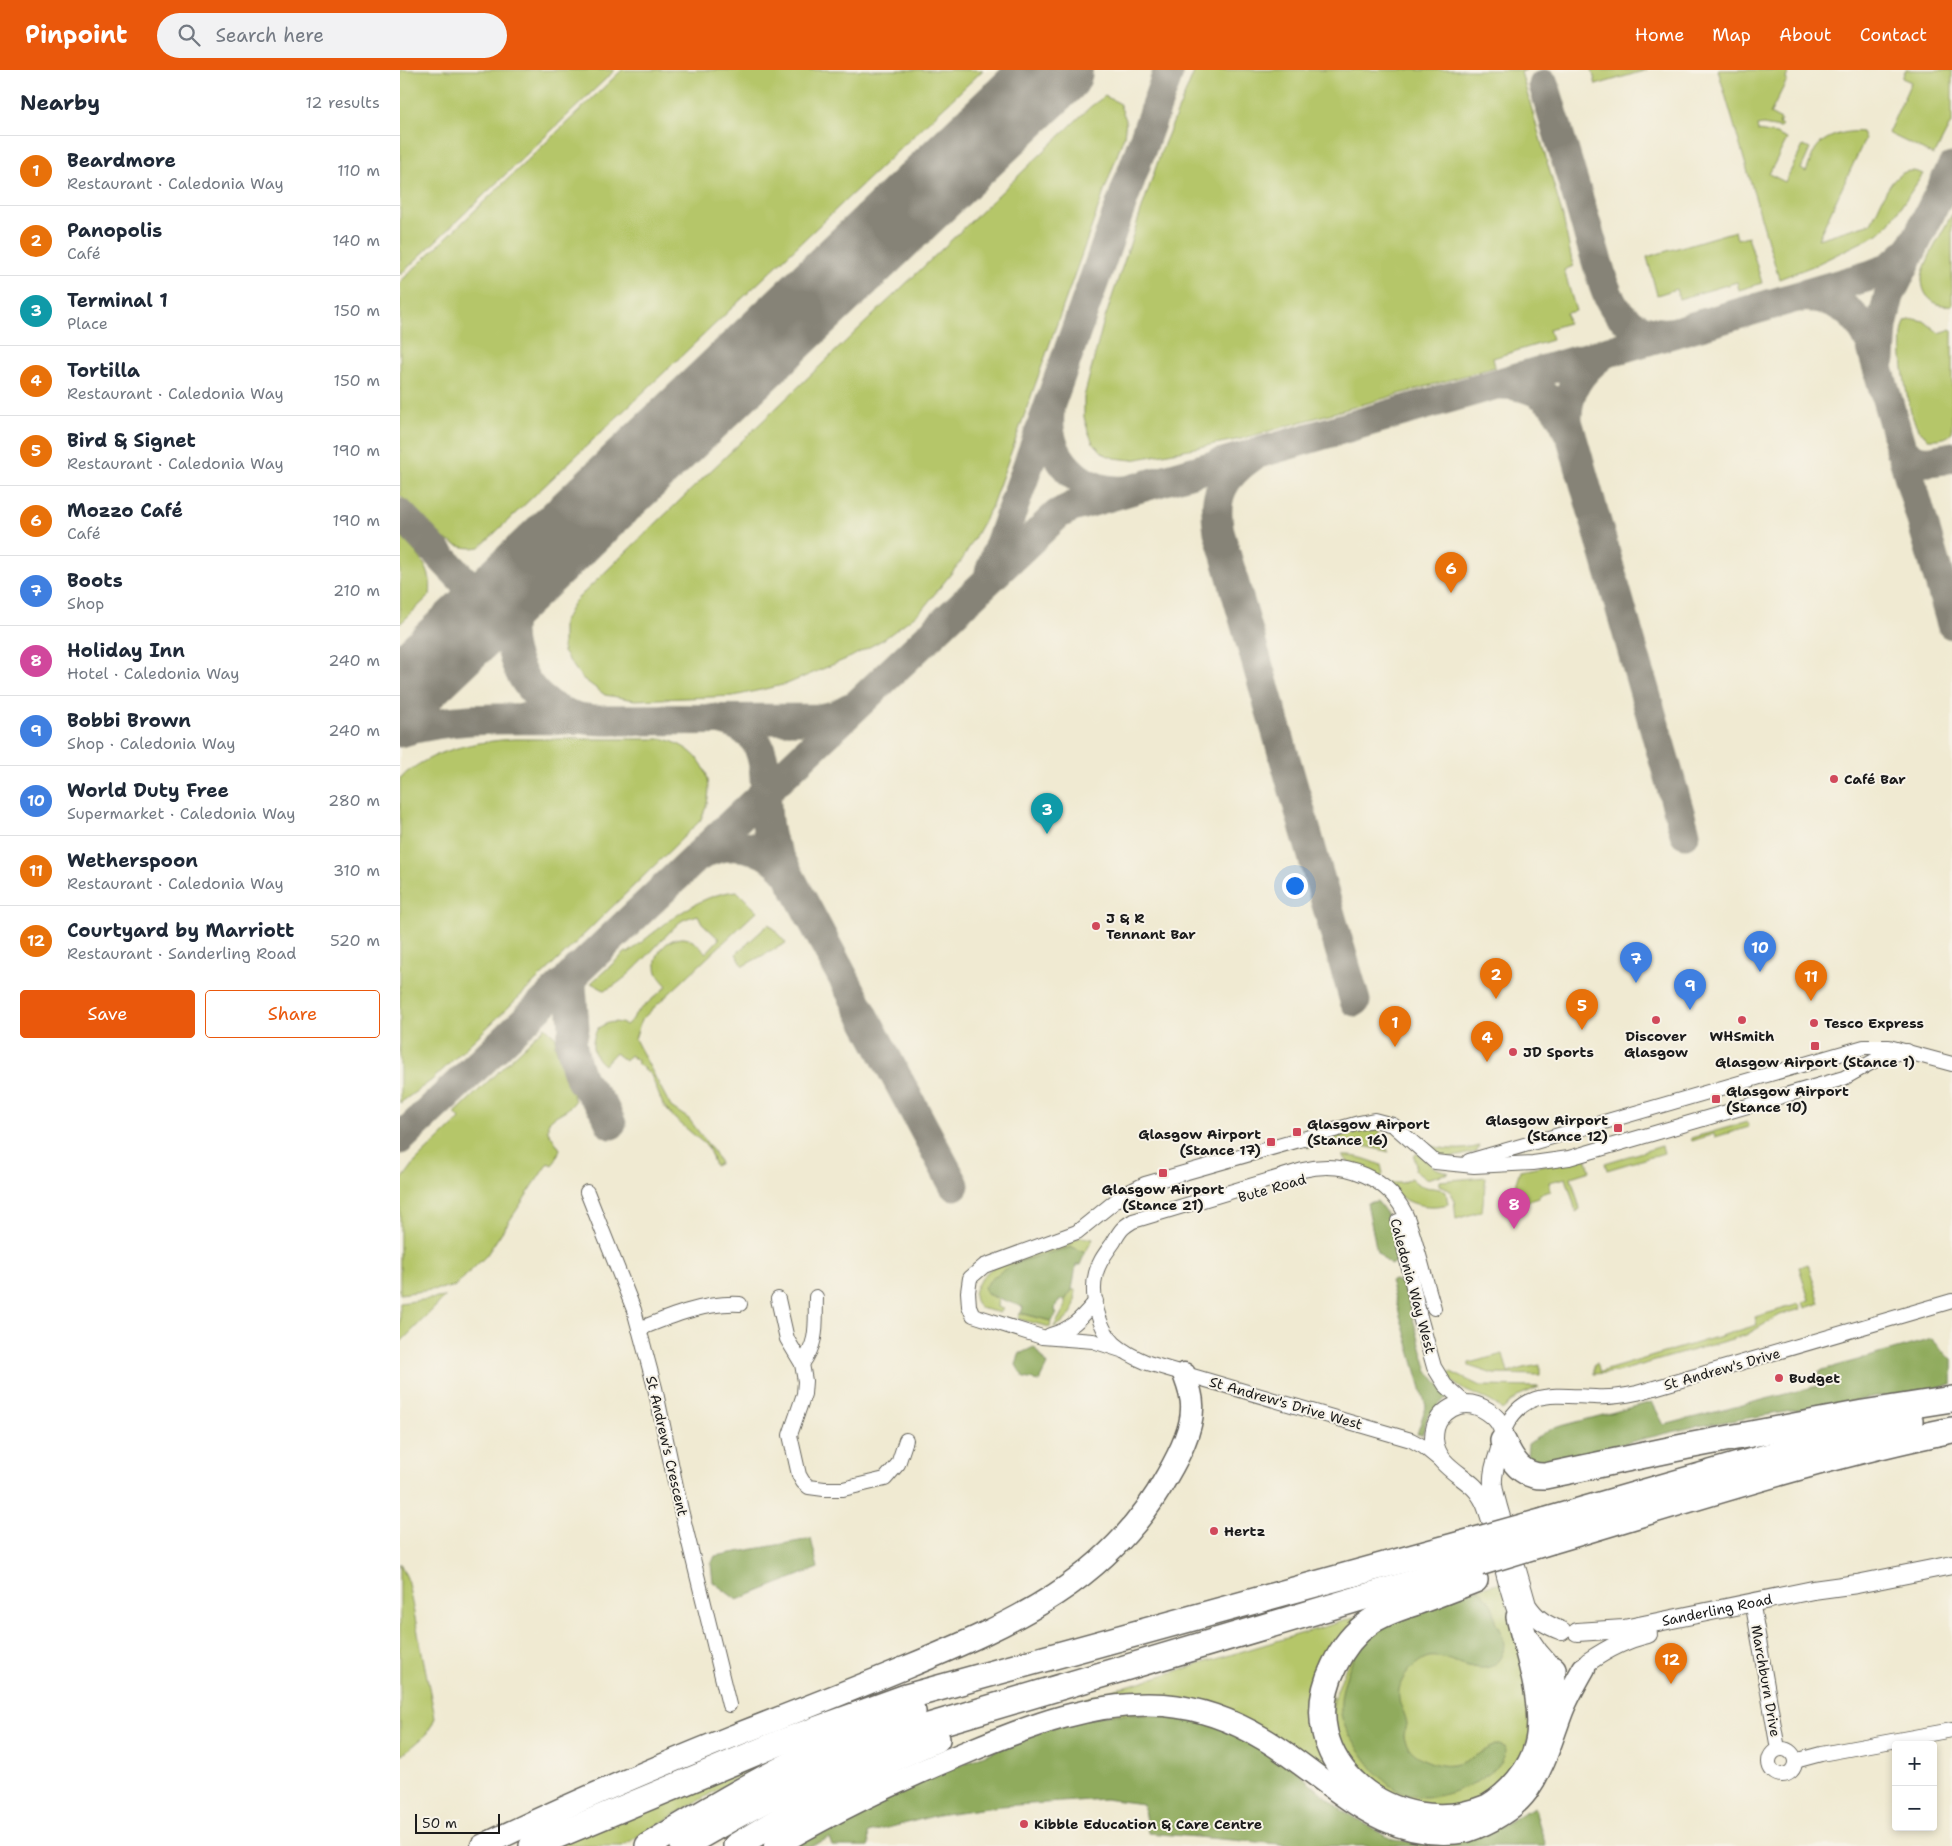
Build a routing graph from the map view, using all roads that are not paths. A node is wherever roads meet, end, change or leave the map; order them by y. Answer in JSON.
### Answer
{"nodes":[{"id":1,"x":1907,"y":1051,"type":"junction"},
{"id":2,"x":1952,"y":1064,"type":"edge"},
{"id":3,"x":1446,"y":1164,"type":"junction"},
{"id":4,"x":1319,"y":1171,"type":"junction"},
{"id":5,"x":587,"y":1192,"type":"dead end"},
{"id":6,"x":816,"y":1297,"type":"dead end"},
{"id":7,"x":778,"y":1299,"type":"dead end"},
{"id":8,"x":1096,"y":1301,"type":"junction"},
{"id":9,"x":1952,"y":1301,"type":"edge"},
{"id":10,"x":740,"y":1304,"type":"dead end"},
{"id":11,"x":1434,"y":1308,"type":"dead end"},
{"id":12,"x":639,"y":1329,"type":"junction"},
{"id":13,"x":1042,"y":1337,"type":"junction"},
{"id":14,"x":1124,"y":1351,"type":"junction"},
{"id":15,"x":802,"y":1364,"type":"junction"},
{"id":16,"x":1184,"y":1374,"type":"junction"},
{"id":17,"x":1466,"y":1404,"type":"junction"},
{"id":18,"x":1944,"y":1415,"type":"edge"},
{"id":19,"x":1503,"y":1437,"type":"junction"},
{"id":20,"x":906,"y":1440,"type":"dead end"},
{"id":21,"x":1444,"y":1463,"type":"junction"},
{"id":22,"x":1550,"y":1538,"type":"junction"},
{"id":23,"x":1478,"y":1561,"type":"junction"},
{"id":24,"x":1952,"y":1565,"type":"edge"},
{"id":25,"x":1857,"y":1584,"type":"junction"},
{"id":26,"x":1279,"y":1596,"type":"junction"},
{"id":27,"x":1754,"y":1612,"type":"junction"},
{"id":28,"x":1519,"y":1617,"type":"junction"},
{"id":29,"x":1569,"y":1632,"type":"junction"},
{"id":30,"x":1145,"y":1661,"type":"junction"},
{"id":31,"x":1550,"y":1665,"type":"junction"},
{"id":32,"x":1586,"y":1665,"type":"junction"},
{"id":33,"x":729,"y":1705,"type":"dead end"},
{"id":34,"x":1952,"y":1730,"type":"edge"},
{"id":35,"x":1537,"y":1747,"type":"junction"},
{"id":36,"x":1778,"y":1749,"type":"junction"},
{"id":37,"x":1795,"y":1761,"type":"junction"},
{"id":38,"x":482,"y":1846,"type":"edge"},
{"id":39,"x":532,"y":1846,"type":"edge"},
{"id":40,"x":648,"y":1846,"type":"edge"},
{"id":41,"x":683,"y":1846,"type":"edge"},
{"id":42,"x":736,"y":1846,"type":"edge"},
{"id":43,"x":775,"y":1846,"type":"edge"}],
"edges":[{"from":1,"to":2,"type":"street"},
{"from":1,"to":3,"type":"street"},
{"from":1,"to":3,"type":"street"},
{"from":3,"to":13,"type":"street","name":"St Andrew's Drive West"},
{"from":4,"to":8,"type":"street","name":"Bute Road"},
{"from":4,"to":11,"type":"street","name":"Caledonia Way West"},
{"from":4,"to":17,"type":"street","name":"Caledonia Way West"},
{"from":5,"to":12,"type":"street","name":"St Andrew's Crescent"},
{"from":6,"to":15,"type":"street"},
{"from":7,"to":15,"type":"street"},
{"from":8,"to":13,"type":"street"},
{"from":8,"to":14,"type":"street","name":"St Andrew's Drive West"},
{"from":9,"to":19,"type":"street","name":"St Andrew's Drive"},
{"from":10,"to":12,"type":"street"},
{"from":12,"to":33,"type":"street","name":"St Andrew's Crescent"},
{"from":13,"to":14,"type":"street","name":"St Andrew's Drive West"},
{"from":14,"to":16,"type":"street","name":"St Andrew's Drive West"},
{"from":15,"to":20,"type":"street"},
{"from":16,"to":21,"type":"street","name":"St Andrew's Drive West"},
{"from":16,"to":38,"type":"highway"},
{"from":17,"to":19,"type":"street"},
{"from":17,"to":21,"type":"street"},
{"from":18,"to":19,"type":"highway"},
{"from":18,"to":22,"type":"highway"},
{"from":18,"to":22,"type":"highway"},
{"from":19,"to":29,"type":"street"},
{"from":21,"to":28,"type":"street"},
{"from":22,"to":23,"type":"highway","bridge":true},
{"from":22,"to":23,"type":"highway"},
{"from":23,"to":26,"type":"highway"},
{"from":23,"to":30,"type":"highway"},
{"from":23,"to":35,"type":"highway"},
{"from":24,"to":25,"type":"street","name":"Sanderling Road"},
{"from":25,"to":27,"type":"street","name":"Sanderling Road"},
{"from":25,"to":29,"type":"street","name":"Sanderling Road"},
{"from":26,"to":39,"type":"highway"},
{"from":26,"to":40,"type":"highway"},
{"from":27,"to":32,"type":"street","name":"Sanderling Road"},
{"from":27,"to":36,"type":"street","name":"Marchburn Drive"},
{"from":28,"to":31,"type":"street"},
{"from":28,"to":35,"type":"highway"},
{"from":29,"to":31,"type":"street"},
{"from":29,"to":32,"type":"street"},
{"from":30,"to":41,"type":"highway"},
{"from":30,"to":42,"type":"highway"},
{"from":31,"to":32,"type":"street"},
{"from":31,"to":35,"type":"highway"},
{"from":32,"to":43,"type":"highway"},
{"from":34,"to":37,"type":"street","name":"Marchburn Drive"},
{"from":36,"to":37,"type":"street","name":"Marchburn Drive"},
{"from":36,"to":37,"type":"street","name":"Marchburn Drive"}]}
